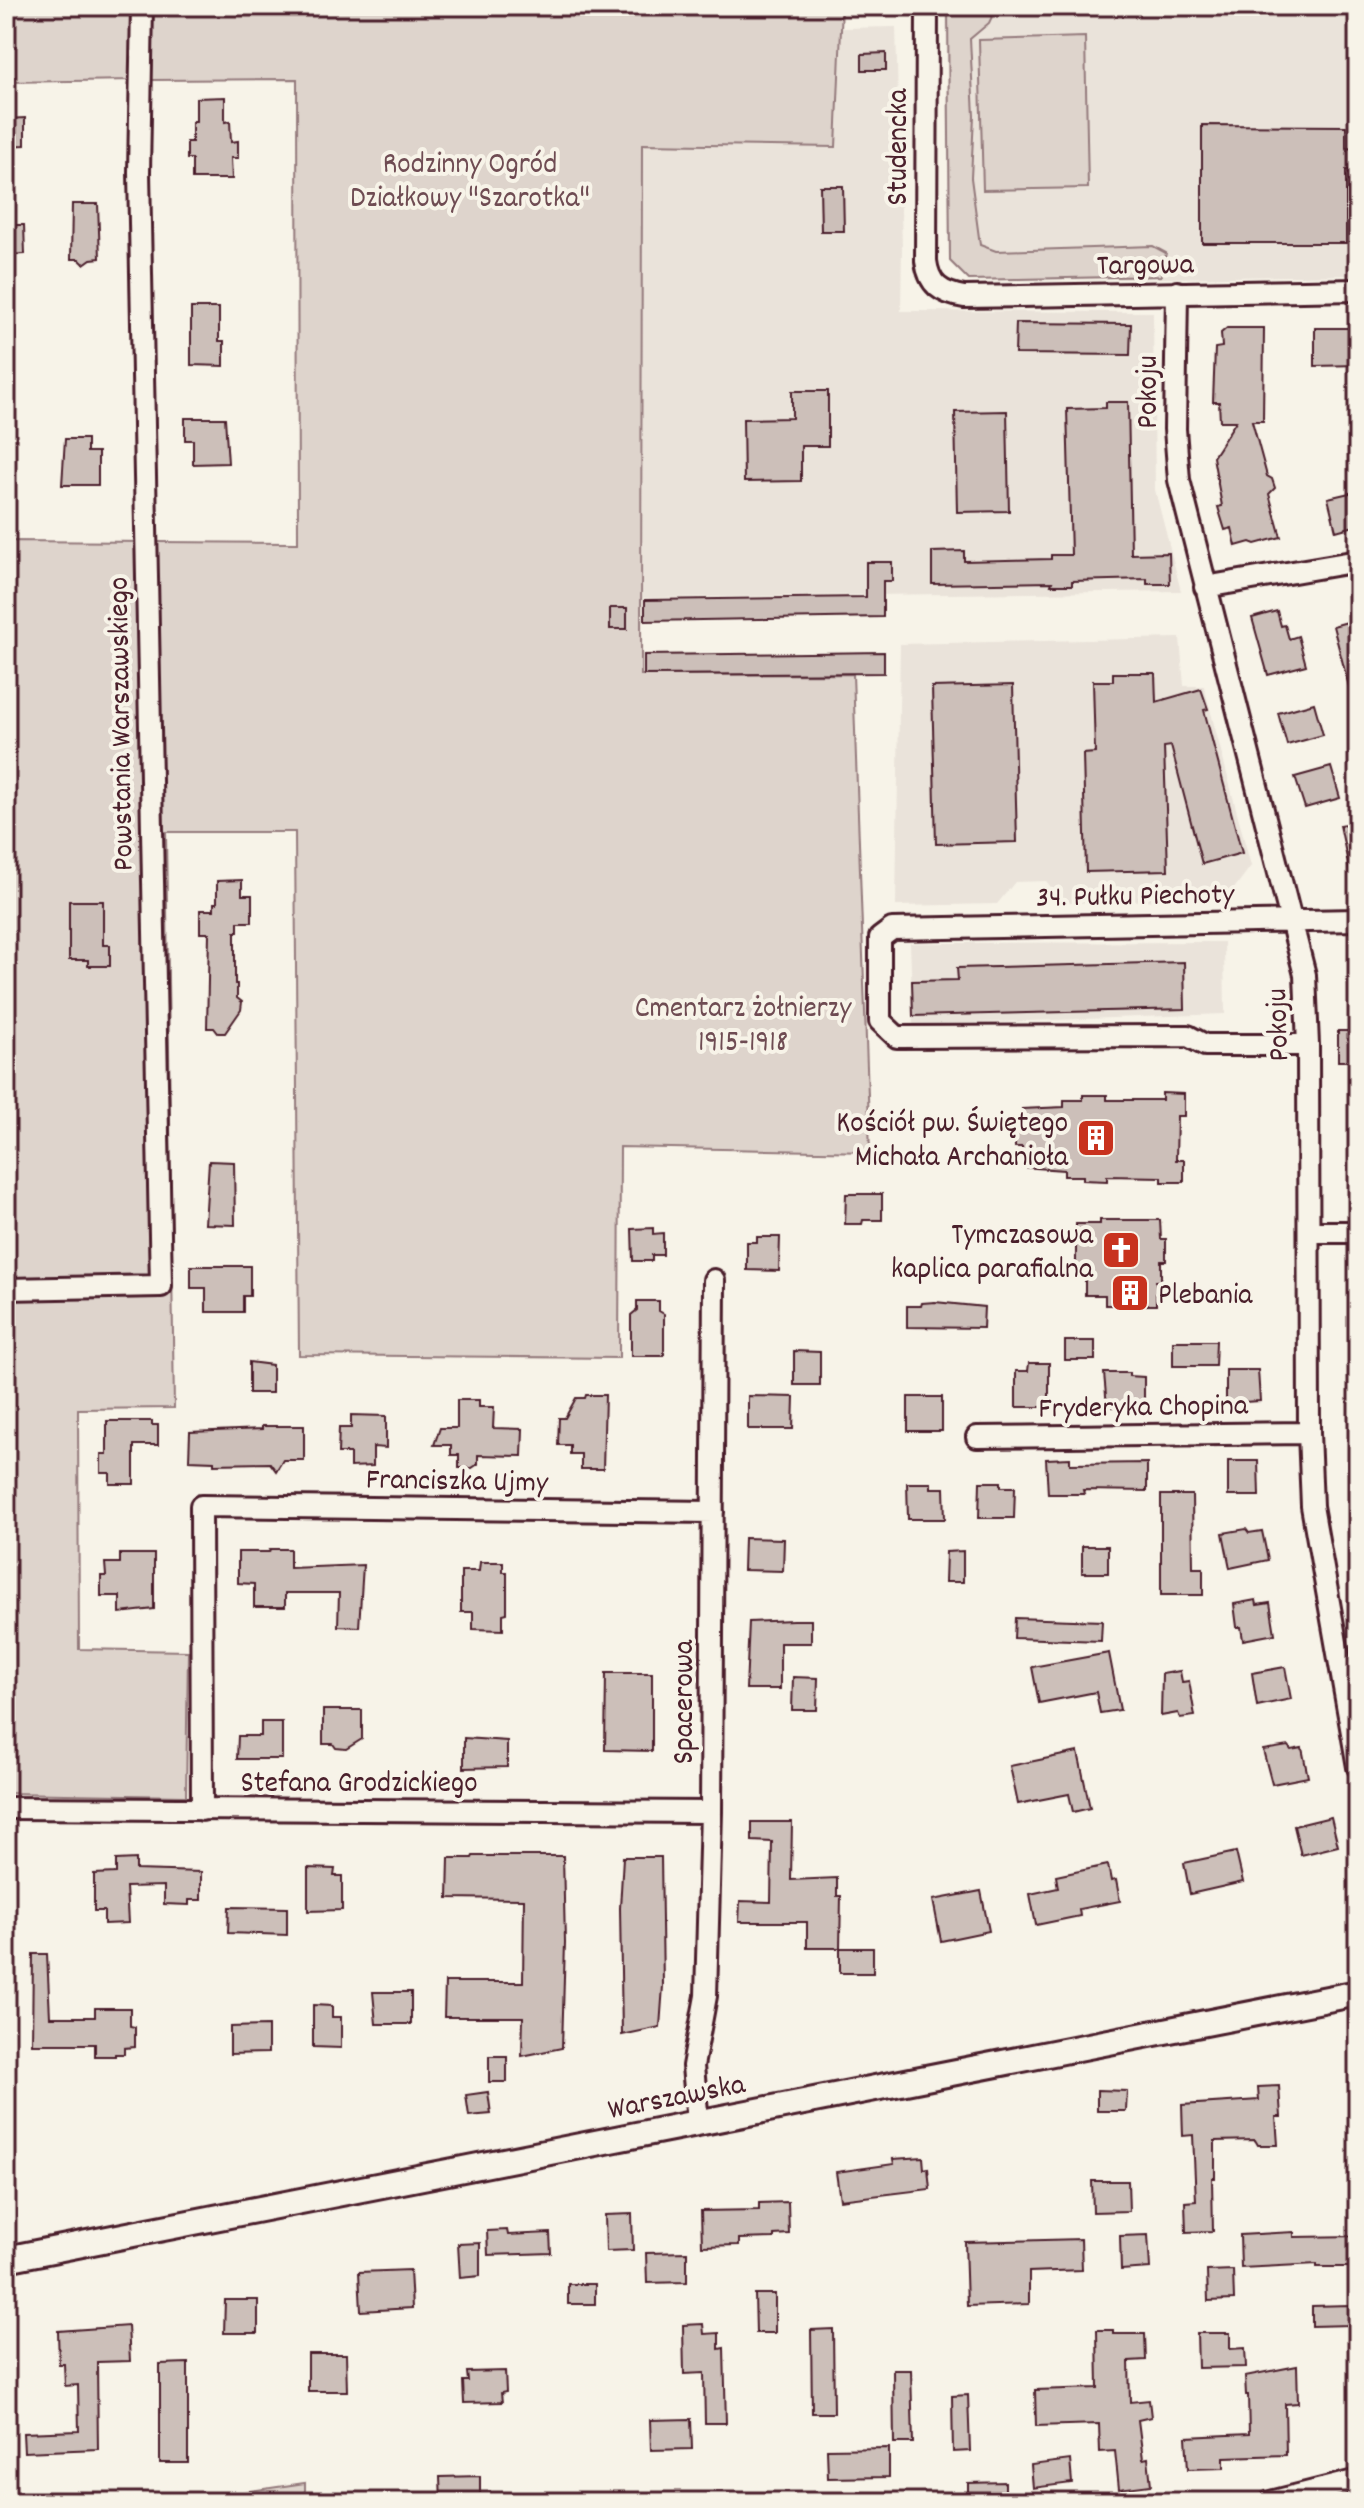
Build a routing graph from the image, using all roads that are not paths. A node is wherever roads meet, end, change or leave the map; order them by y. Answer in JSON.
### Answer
{"nodes":[{"id":1,"x":142,"y":6,"type":"edge"},
{"id":2,"x":927,"y":6,"type":"edge"},
{"id":3,"x":935,"y":286,"type":"joint"},
{"id":4,"x":1358,"y":290,"type":"edge"},
{"id":5,"x":1177,"y":292,"type":"junction"},
{"id":6,"x":1358,"y":561,"type":"edge"},
{"id":7,"x":1205,"y":587,"type":"junction"},
{"id":8,"x":1358,"y":920,"type":"edge"},
{"id":9,"x":1293,"y":921,"type":"junction"},
{"id":10,"x":1308,"y":1045,"type":"junction"},
{"id":11,"x":1309,"y":1232,"type":"junction"},
{"id":12,"x":1358,"y":1232,"type":"edge"},
{"id":13,"x":714,"y":1280,"type":"dead end"},
{"id":14,"x":6,"y":1289,"type":"edge"},
{"id":15,"x":1309,"y":1433,"type":"junction"},
{"id":16,"x":977,"y":1437,"type":"dead end"},
{"id":17,"x":713,"y":1512,"type":"junction"},
{"id":18,"x":1358,"y":1767,"type":"edge"},
{"id":19,"x":6,"y":1808,"type":"edge"},
{"id":20,"x":202,"y":1810,"type":"junction"},
{"id":21,"x":711,"y":1812,"type":"junction"},
{"id":22,"x":1358,"y":1993,"type":"edge"},
{"id":23,"x":698,"y":2123,"type":"junction"},
{"id":24,"x":6,"y":2259,"type":"edge"},
{"id":25,"x":1358,"y":2480,"type":"edge"},
{"id":26,"x":1270,"y":2502,"type":"edge"}],
"edges":[{"from":1,"to":14,"type":"street","name":"Powstania Warszawskiego"},
{"from":2,"to":3,"type":"street","name":"Studencka"},
{"from":3,"to":5,"type":"street","name":"Targowa"},
{"from":4,"to":5,"type":"street","name":"Targowa"},
{"from":5,"to":7,"type":"street","name":"Pokoju"},
{"from":6,"to":7,"type":"street"},
{"from":7,"to":9,"type":"street","name":"Pokoju"},
{"from":8,"to":9,"type":"street","name":"34. Pułku Piechoty"},
{"from":9,"to":10,"type":"street","name":"Pokoju"},
{"from":9,"to":10,"type":"street","name":"34. Pułku Piechoty"},
{"from":10,"to":11,"type":"street","name":"Pokoju"},
{"from":11,"to":12,"type":"street"},
{"from":11,"to":15,"type":"street","name":"Pokoju"},
{"from":13,"to":17,"type":"street","name":"Spacerowa"},
{"from":15,"to":16,"type":"street","name":"Fryderyka Chopina"},
{"from":15,"to":18,"type":"street","name":"Pokoju"},
{"from":17,"to":20,"type":"street","name":"Franciszka Ujmy"},
{"from":17,"to":21,"type":"street","name":"Spacerowa"},
{"from":19,"to":20,"type":"street","name":"Stefana Grodzickiego"},
{"from":20,"to":21,"type":"street","name":"Stefana Grodzickiego"},
{"from":21,"to":23,"type":"street","name":"Spacerowa"},
{"from":22,"to":23,"type":"street","name":"Warszawska"},
{"from":23,"to":24,"type":"street","name":"Warszawska"},
{"from":25,"to":26,"type":"street"}]}
